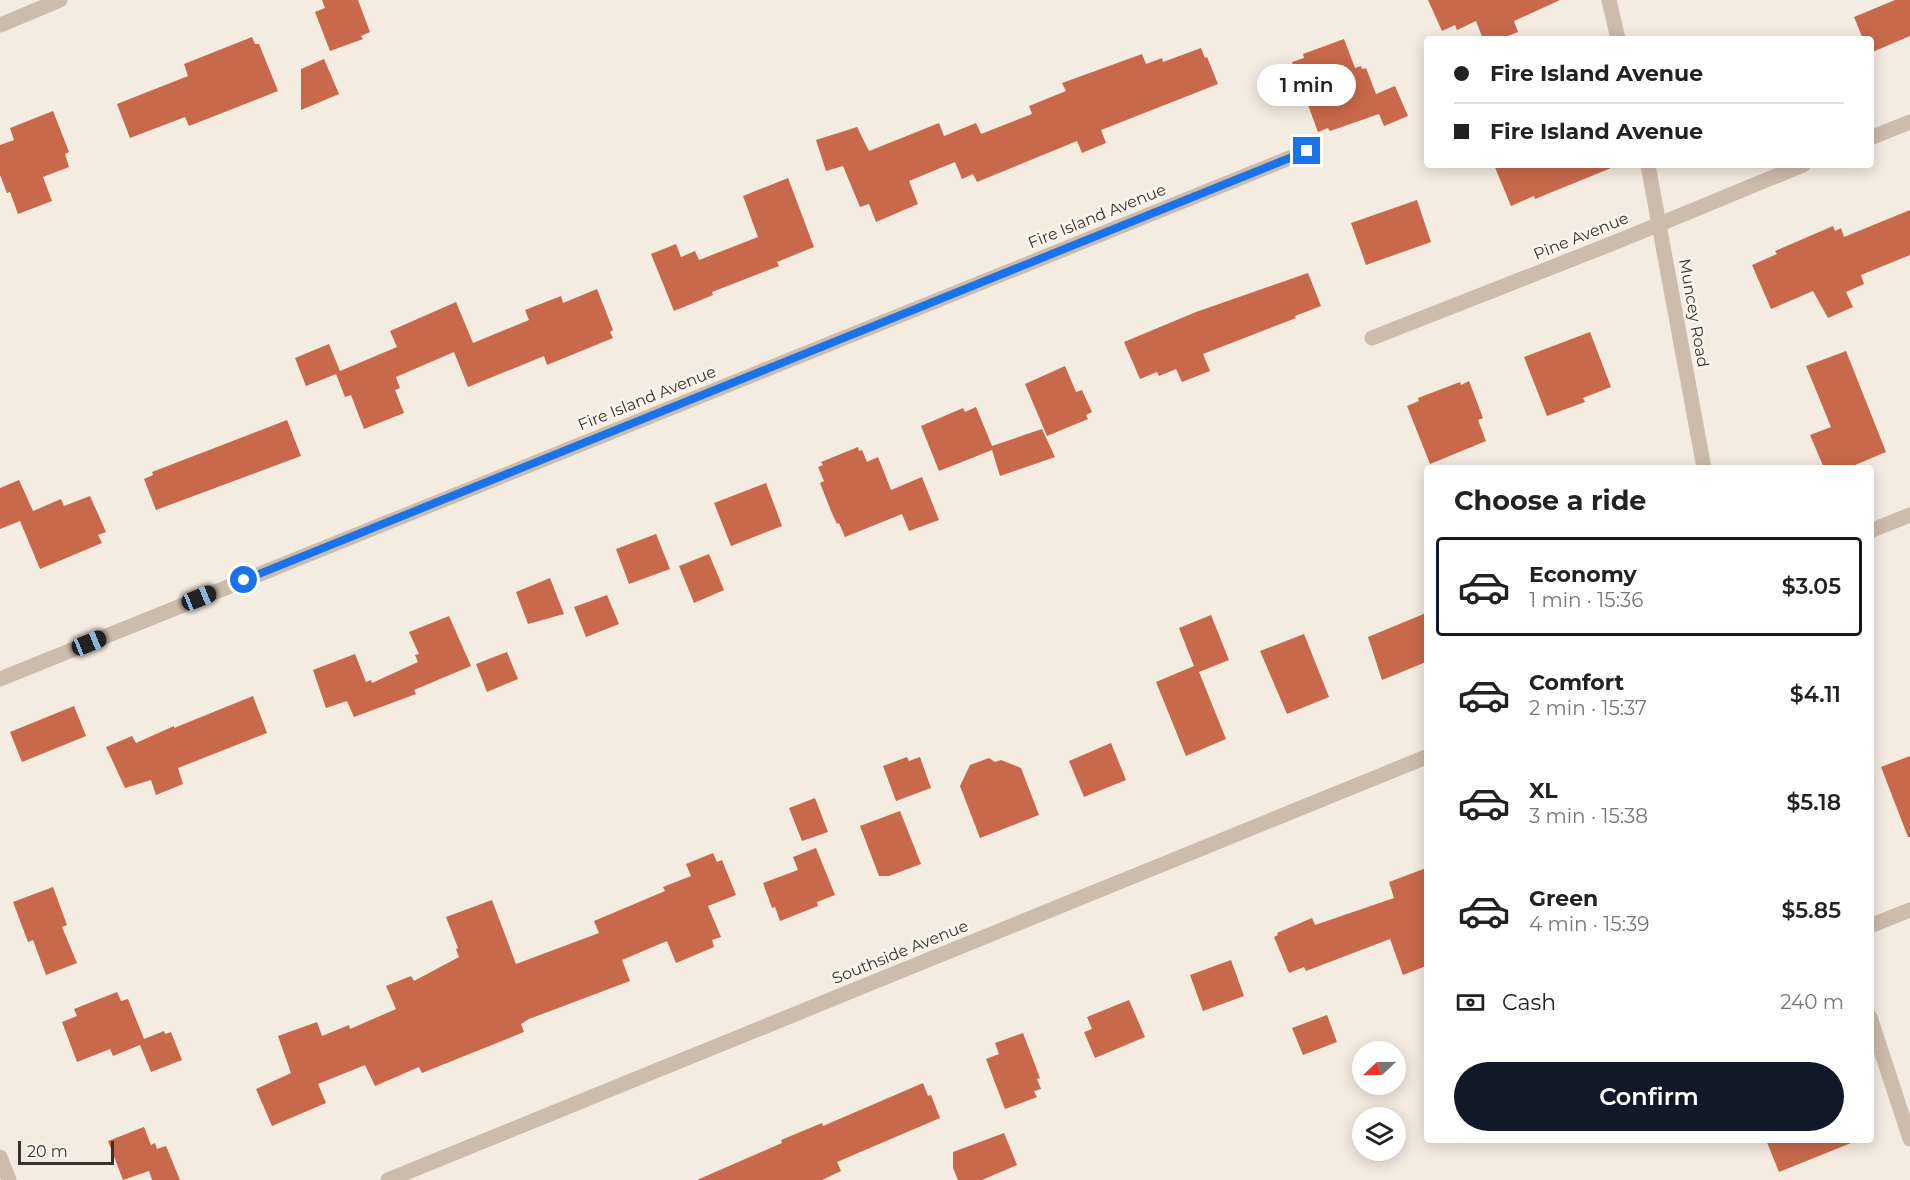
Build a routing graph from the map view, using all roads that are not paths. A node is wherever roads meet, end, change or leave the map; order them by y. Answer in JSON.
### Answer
{"nodes":[{"id":1,"x":60,"y":0,"type":"edge"},
{"id":2,"x":1609,"y":0,"type":"edge"},
{"id":3,"x":0,"y":24,"type":"edge"},
{"id":4,"x":1617,"y":36,"type":"edge"},
{"id":5,"x":1910,"y":122,"type":"edge"},
{"id":6,"x":1874,"y":136,"type":"edge"},
{"id":7,"x":1307,"y":151,"type":"dead end"},
{"id":8,"x":1649,"y":168,"type":"edge"},
{"id":9,"x":1796,"y":168,"type":"edge"},
{"id":10,"x":1660,"y":224,"type":"junction"},
{"id":11,"x":1372,"y":338,"type":"dead end"},
{"id":12,"x":1703,"y":465,"type":"edge"},
{"id":13,"x":1910,"y":515,"type":"edge"},
{"id":14,"x":1874,"y":529,"type":"edge"},
{"id":15,"x":0,"y":679,"type":"edge"},
{"id":16,"x":1424,"y":758,"type":"edge"},
{"id":17,"x":1910,"y":910,"type":"edge"},
{"id":18,"x":1874,"y":924,"type":"edge"},
{"id":19,"x":1874,"y":1029,"type":"edge"},
{"id":20,"x":1910,"y":1139,"type":"edge"},
{"id":21,"x":0,"y":1157,"type":"edge"},
{"id":22,"x":9,"y":1180,"type":"edge"},
{"id":23,"x":388,"y":1180,"type":"edge"}],
"edges":[{"from":1,"to":3,"type":"street"},
{"from":2,"to":4,"type":"street"},
{"from":5,"to":6,"type":"street"},
{"from":7,"to":15,"type":"street","name":"Fire Island Avenue"},
{"from":8,"to":10,"type":"street","name":"Muncey Road"},
{"from":9,"to":10,"type":"street","name":"Pine Avenue"},
{"from":10,"to":11,"type":"street","name":"Pine Avenue"},
{"from":10,"to":12,"type":"street","name":"Muncey Road"},
{"from":13,"to":14,"type":"street"},
{"from":16,"to":23,"type":"street","name":"Southside Avenue"},
{"from":17,"to":18,"type":"street"},
{"from":19,"to":20,"type":"street"},
{"from":21,"to":22,"type":"street"}]}
